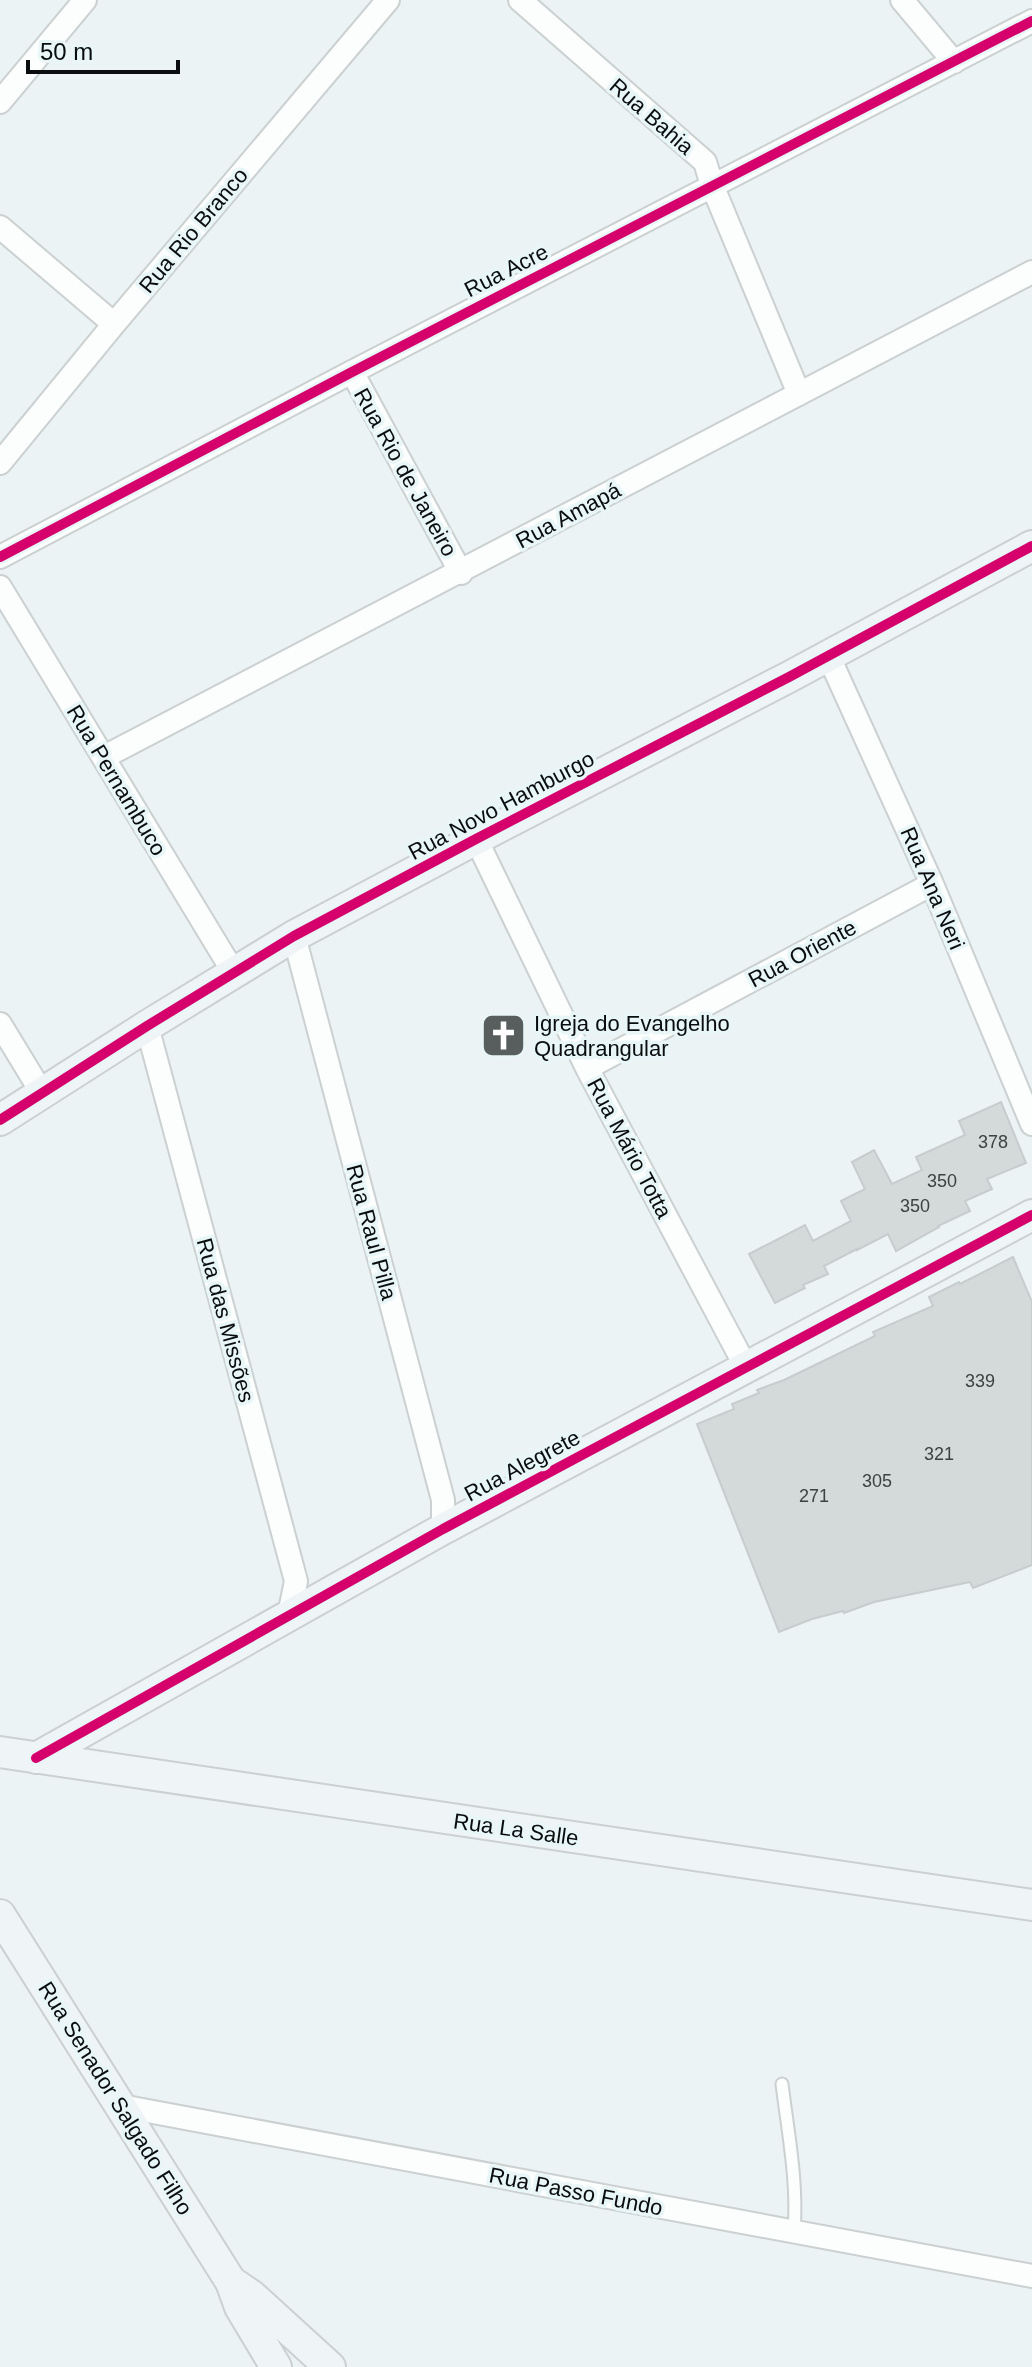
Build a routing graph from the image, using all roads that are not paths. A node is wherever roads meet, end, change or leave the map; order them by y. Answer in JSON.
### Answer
{"nodes":[{"id":1,"x":85,"y":0,"type":"edge"},
{"id":2,"x":388,"y":0,"type":"edge"},
{"id":3,"x":520,"y":0,"type":"edge"},
{"id":4,"x":902,"y":0,"type":"edge"},
{"id":5,"x":1032,"y":21,"type":"edge"},
{"id":6,"x":954,"y":62,"type":"junction"},
{"id":7,"x":0,"y":102,"type":"edge"},
{"id":8,"x":712,"y":185,"type":"junction"},
{"id":9,"x":0,"y":227,"type":"edge"},
{"id":10,"x":1032,"y":272,"type":"edge"},
{"id":11,"x":114,"y":324,"type":"junction"},
{"id":12,"x":352,"y":372,"type":"junction"},
{"id":13,"x":799,"y":394,"type":"junction"},
{"id":14,"x":0,"y":463,"type":"edge"},
{"id":15,"x":1032,"y":546,"type":"edge"},
{"id":16,"x":0,"y":557,"type":"edge"},
{"id":17,"x":461,"y":573,"type":"junction"},
{"id":18,"x":0,"y":587,"type":"edge"},
{"id":19,"x":828,"y":655,"type":"junction"},
{"id":20,"x":104,"y":757,"type":"junction"},
{"id":21,"x":476,"y":839,"type":"junction"},
{"id":22,"x":932,"y":884,"type":"junction"},
{"id":23,"x":294,"y":936,"type":"junction"},
{"id":24,"x":234,"y":973,"type":"junction"},
{"id":25,"x":0,"y":1024,"type":"edge"},
{"id":26,"x":147,"y":1026,"type":"junction"},
{"id":27,"x":587,"y":1068,"type":"junction"},
{"id":28,"x":42,"y":1093,"type":"junction"},
{"id":29,"x":0,"y":1120,"type":"edge"},
{"id":30,"x":1032,"y":1124,"type":"edge"},
{"id":31,"x":1032,"y":1215,"type":"edge"},
{"id":32,"x":747,"y":1369,"type":"junction"},
{"id":33,"x":443,"y":1529,"type":"junction"},
{"id":34,"x":289,"y":1615,"type":"junction"},
{"id":35,"x":0,"y":1752,"type":"edge"},
{"id":36,"x":36,"y":1758,"type":"junction"},
{"id":37,"x":1032,"y":1905,"type":"edge"},
{"id":38,"x":0,"y":1915,"type":"edge"},
{"id":39,"x":782,"y":2084,"type":"dead end"},
{"id":40,"x":121,"y":2106,"type":"junction"},
{"id":41,"x":794,"y":2232,"type":"junction"},
{"id":42,"x":1032,"y":2276,"type":"edge"},
{"id":43,"x":231,"y":2282,"type":"junction"},
{"id":44,"x":290,"y":2330,"type":"junction"},
{"id":45,"x":272,"y":2359,"type":"edge"},
{"id":46,"x":330,"y":2367,"type":"edge"}],
"edges":[{"from":1,"to":7,"type":"street"},
{"from":2,"to":11,"type":"street","name":"Rua Rio Branco"},
{"from":3,"to":8,"type":"street","name":"Rua Bahia"},
{"from":4,"to":6,"type":"street"},
{"from":5,"to":6,"type":"street","name":"Rua Acre"},
{"from":6,"to":8,"type":"street","name":"Rua Acre"},
{"from":8,"to":12,"type":"street","name":"Rua Acre"},
{"from":8,"to":13,"type":"street","name":"Rua Bahia"},
{"from":9,"to":11,"type":"street"},
{"from":10,"to":13,"type":"street","name":"Rua Amapá"},
{"from":11,"to":14,"type":"street","name":"Rua Rio Branco"},
{"from":12,"to":16,"type":"street","name":"Rua Acre"},
{"from":12,"to":17,"type":"street","name":"Rua Rio de Janeiro"},
{"from":13,"to":17,"type":"street","name":"Rua Amapá"},
{"from":15,"to":19,"type":"street","name":"Rua Novo Hamburgo"},
{"from":17,"to":20,"type":"street","name":"Rua Amapá"},
{"from":18,"to":20,"type":"street","name":"Rua Pernambuco"},
{"from":19,"to":21,"type":"street","name":"Rua Novo Hamburgo"},
{"from":19,"to":22,"type":"street","name":"Rua Ana Neri"},
{"from":20,"to":24,"type":"street","name":"Rua Pernambuco"},
{"from":21,"to":23,"type":"street","name":"Rua Novo Hamburgo"},
{"from":21,"to":27,"type":"street","name":"Rua Mário Totta"},
{"from":22,"to":27,"type":"street","name":"Rua Oriente"},
{"from":22,"to":30,"type":"street","name":"Rua Ana Neri"},
{"from":23,"to":24,"type":"street","name":"Rua Novo Hamburgo"},
{"from":23,"to":33,"type":"street","name":"Rua Raul Pilla"},
{"from":24,"to":26,"type":"street","name":"Rua Novo Hamburgo"},
{"from":25,"to":28,"type":"street"},
{"from":26,"to":28,"type":"street","name":"Rua Novo Hamburgo"},
{"from":26,"to":34,"type":"street","name":"Rua das Missões"},
{"from":27,"to":32,"type":"street","name":"Rua Mário Totta"},
{"from":28,"to":29,"type":"street","name":"Rua Novo Hamburgo"},
{"from":31,"to":32,"type":"street","name":"Rua Alegrete"},
{"from":32,"to":33,"type":"street","name":"Rua Alegrete"},
{"from":33,"to":34,"type":"street","name":"Rua Alegrete"},
{"from":34,"to":36,"type":"street","name":"Rua Alegrete"},
{"from":35,"to":36,"type":"street","name":"Rua La Salle"},
{"from":36,"to":37,"type":"street","name":"Rua La Salle"},
{"from":38,"to":40,"type":"street","name":"Rua Senador Salgado Filho"},
{"from":39,"to":41,"type":"lane"},
{"from":40,"to":41,"type":"street","name":"Rua Passo Fundo"},
{"from":40,"to":43,"type":"street","name":"Rua Senador Salgado Filho"},
{"from":41,"to":42,"type":"street","name":"Rua Passo Fundo"},
{"from":43,"to":44,"type":"street","name":"Rua Senador Salgado Filho"},
{"from":43,"to":45,"type":"street","name":"Rua Senador Salgado Filho"},
{"from":44,"to":45,"type":"street"},
{"from":44,"to":46,"type":"street","name":"Rua Senador Salgado Filho"}]}
